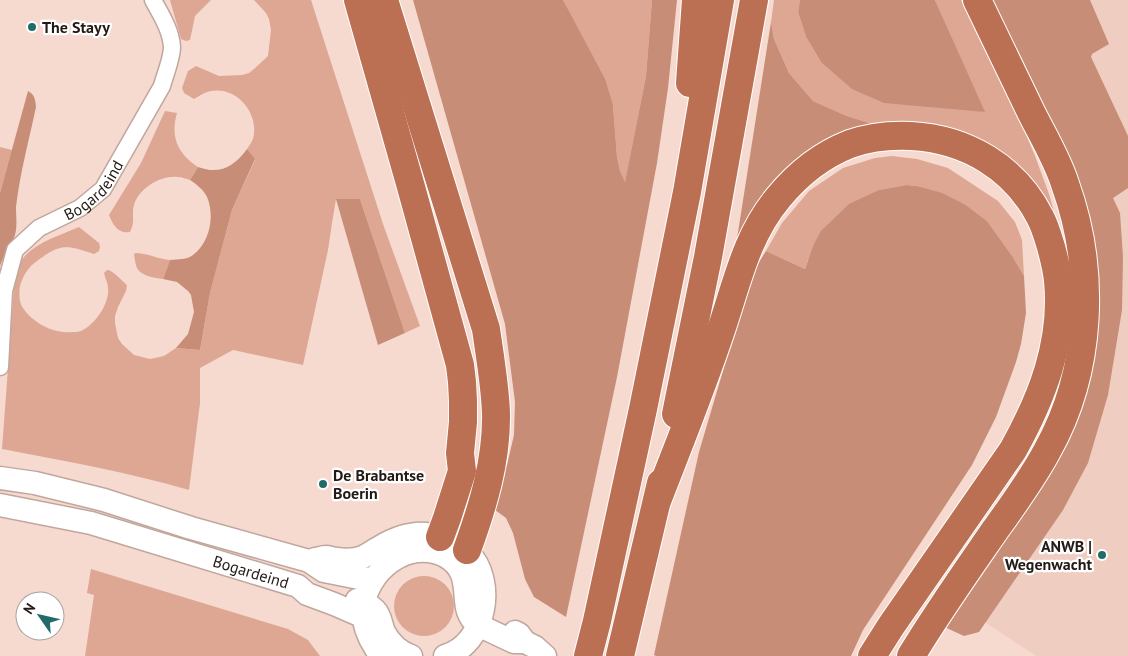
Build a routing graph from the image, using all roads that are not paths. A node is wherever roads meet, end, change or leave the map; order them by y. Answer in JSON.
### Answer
{"nodes":[{"id":1,"x":153,"y":0,"type":"edge"},
{"id":2,"x":358,"y":0,"type":"edge"},
{"id":3,"x":384,"y":0,"type":"edge"},
{"id":4,"x":696,"y":0,"type":"edge"},
{"id":5,"x":720,"y":0,"type":"edge"},
{"id":6,"x":754,"y":0,"type":"edge"},
{"id":7,"x":977,"y":0,"type":"edge"},
{"id":8,"x":687,"y":192,"type":"junction"},
{"id":9,"x":0,"y":367,"type":"edge"},
{"id":10,"x":0,"y":478,"type":"edge"},
{"id":11,"x":657,"y":501,"type":"junction"},
{"id":12,"x":0,"y":504,"type":"edge"},
{"id":13,"x":433,"y":541,"type":"junction"},
{"id":14,"x":467,"y":550,"type":"junction"},
{"id":15,"x":309,"y":561,"type":"junction"},
{"id":16,"x":373,"y":579,"type":"junction"},
{"id":17,"x":364,"y":610,"type":"junction"},
{"id":18,"x":480,"y":619,"type":"junction"},
{"id":19,"x":622,"y":645,"type":"edge"},
{"id":20,"x":381,"y":656,"type":"edge"},
{"id":21,"x":411,"y":656,"type":"edge"},
{"id":22,"x":444,"y":656,"type":"edge"},
{"id":23,"x":545,"y":656,"type":"edge"},
{"id":24,"x":588,"y":656,"type":"edge"},
{"id":25,"x":872,"y":656,"type":"edge"},
{"id":26,"x":911,"y":656,"type":"edge"}],
"edges":[{"from":1,"to":9,"type":"street","name":"Bogardeind"},
{"from":2,"to":13,"type":"highway"},
{"from":3,"to":14,"type":"highway"},
{"from":4,"to":8,"type":"highway"},
{"from":5,"to":8,"type":"highway"},
{"from":6,"to":11,"type":"highway"},
{"from":7,"to":26,"type":"highway"},
{"from":8,"to":24,"type":"highway"},
{"from":10,"to":15,"type":"main road","name":"Bogardeind"},
{"from":11,"to":19,"type":"highway"},
{"from":11,"to":25,"type":"highway"},
{"from":12,"to":17,"type":"main road","name":"Bogardeind"},
{"from":13,"to":14,"type":"main road"},
{"from":13,"to":15,"type":"main road","name":"Bogardeind"},
{"from":13,"to":16,"type":"main road"},
{"from":13,"to":18,"type":"main road"},
{"from":14,"to":18,"type":"main road"},
{"from":15,"to":16,"type":"main road","name":"Bogardeind"},
{"from":16,"to":17,"type":"main road"},
{"from":17,"to":20,"type":"main road"},
{"from":17,"to":21,"type":"main road"},
{"from":18,"to":22,"type":"main road"},
{"from":18,"to":23,"type":"main road"}]}
